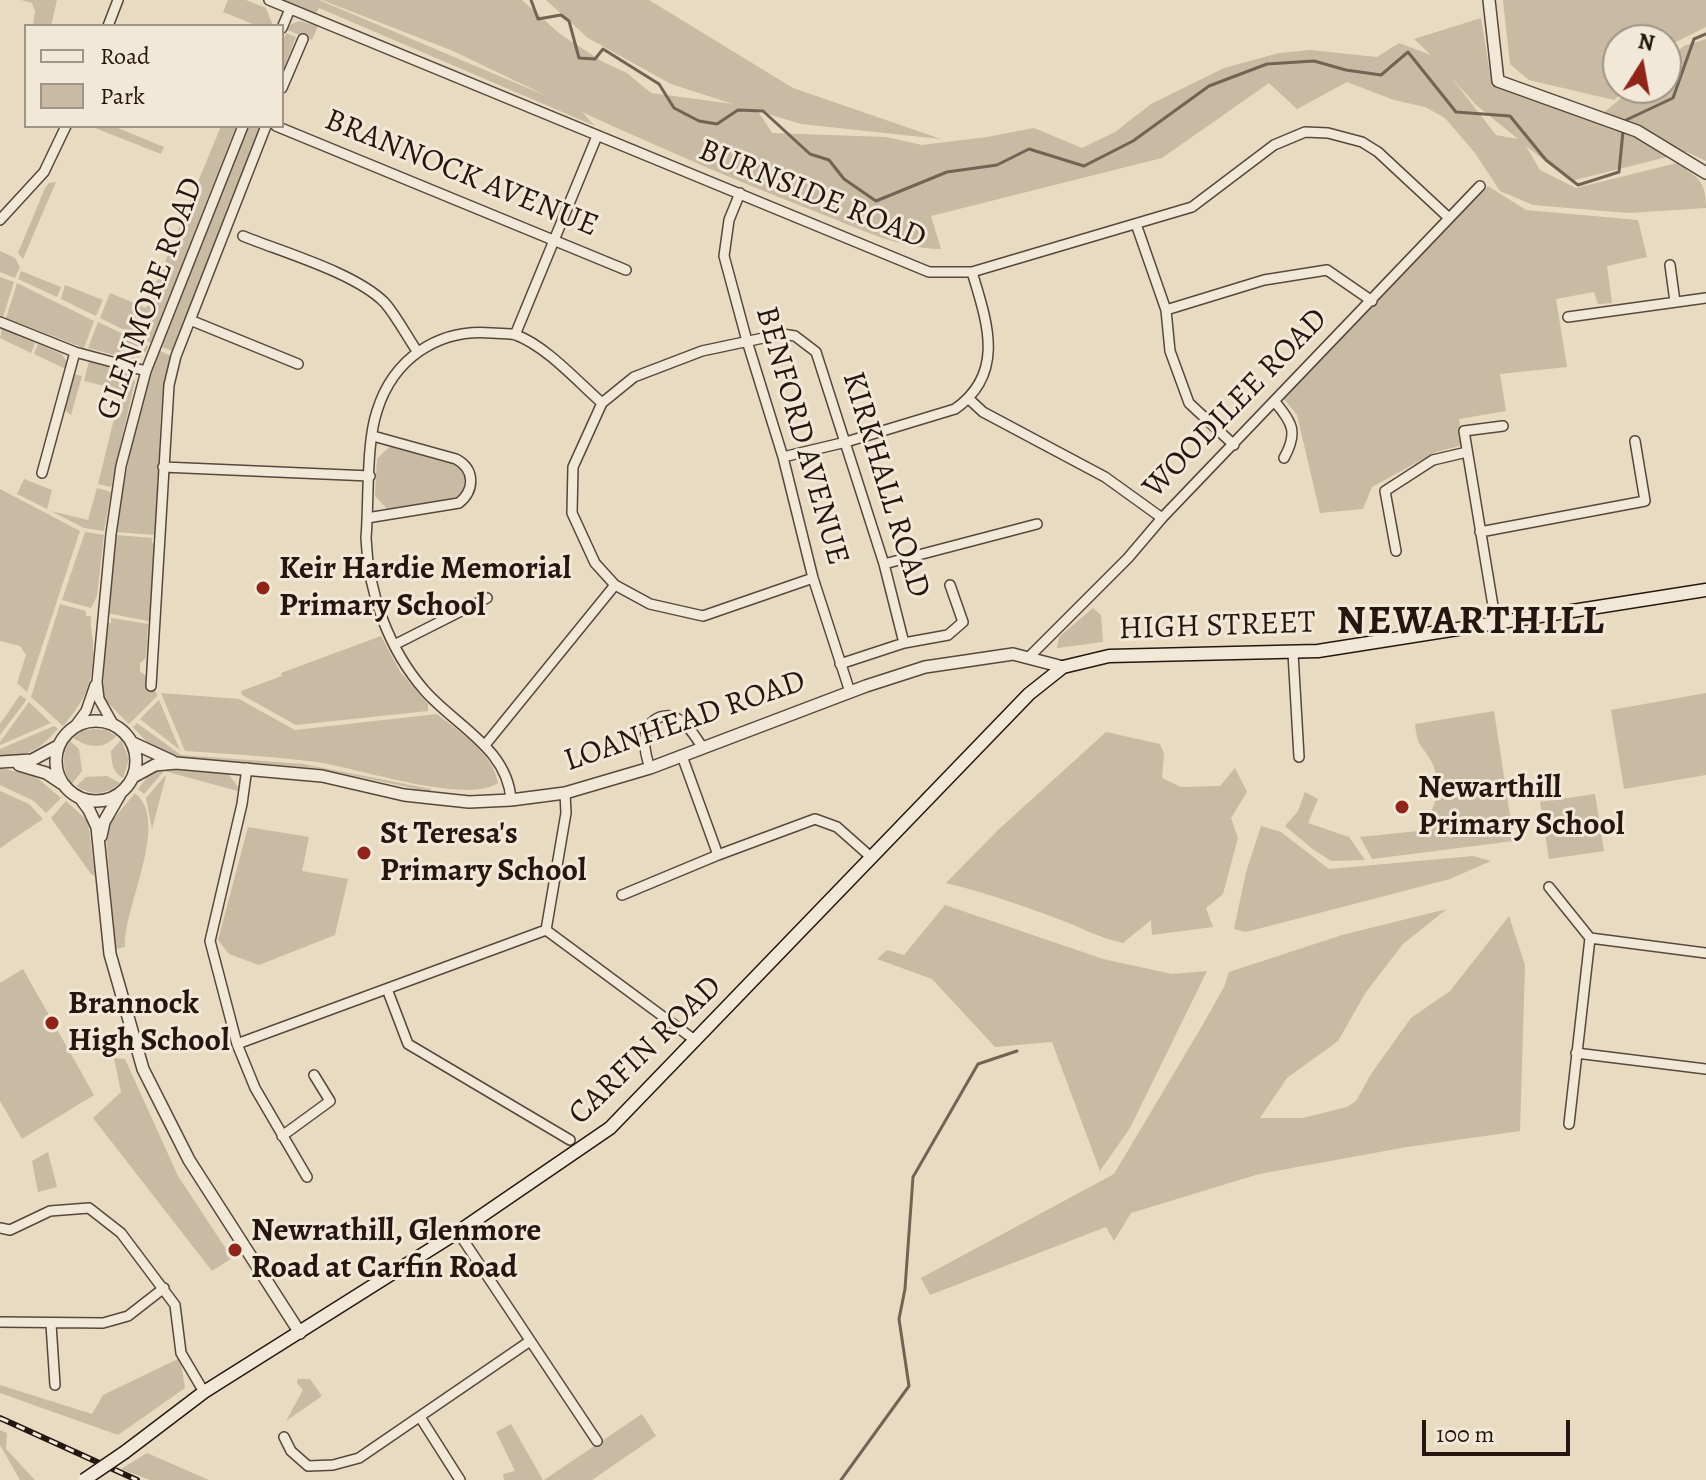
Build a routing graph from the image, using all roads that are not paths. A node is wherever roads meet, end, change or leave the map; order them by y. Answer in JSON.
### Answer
{"nodes":[{"id":1,"x":118,"y":0,"type":"edge"},
{"id":2,"x":269,"y":0,"type":"edge"},
{"id":3,"x":1489,"y":0,"type":"edge"},
{"id":4,"x":290,"y":9,"type":"junction"},
{"id":5,"x":109,"y":24,"type":"edge"},
{"id":6,"x":284,"y":24,"type":"edge"},
{"id":7,"x":303,"y":39,"type":"dead end"},
{"id":8,"x":284,"y":83,"type":"edge"},
{"id":9,"x":65,"y":128,"type":"edge"},
{"id":10,"x":242,"y":128,"type":"edge"},
{"id":11,"x":265,"y":128,"type":"edge"},
{"id":12,"x":281,"y":128,"type":"edge"},
{"id":13,"x":597,"y":136,"type":"junction"},
{"id":14,"x":1705,"y":171,"type":"edge"},
{"id":15,"x":1480,"y":186,"type":"dead end"},
{"id":16,"x":740,"y":193,"type":"junction"},
{"id":17,"x":1449,"y":218,"type":"junction"},
{"id":18,"x":0,"y":220,"type":"edge"},
{"id":19,"x":1136,"y":224,"type":"junction"},
{"id":20,"x":243,"y":236,"type":"dead end"},
{"id":21,"x":552,"y":241,"type":"junction"},
{"id":22,"x":1670,"y":265,"type":"dead end"},
{"id":23,"x":626,"y":270,"type":"dead end"},
{"id":24,"x":972,"y":272,"type":"junction"},
{"id":25,"x":1706,"y":298,"type":"edge"},
{"id":26,"x":1372,"y":301,"type":"junction"},
{"id":27,"x":1675,"y":302,"type":"junction"},
{"id":28,"x":1166,"y":310,"type":"junction"},
{"id":29,"x":1568,"y":317,"type":"dead end"},
{"id":30,"x":190,"y":320,"type":"junction"},
{"id":31,"x":0,"y":322,"type":"edge"},
{"id":32,"x":515,"y":335,"type":"junction"},
{"id":33,"x":747,"y":341,"type":"junction"},
{"id":34,"x":417,"y":351,"type":"junction"},
{"id":35,"x":75,"y":352,"type":"junction"},
{"id":36,"x":298,"y":364,"type":"dead end"},
{"id":37,"x":146,"y":371,"type":"junction"},
{"id":38,"x":969,"y":399,"type":"junction"},
{"id":39,"x":1275,"y":402,"type":"junction"},
{"id":40,"x":602,"y":403,"type":"junction"},
{"id":41,"x":1503,"y":426,"type":"dead end"},
{"id":42,"x":373,"y":436,"type":"junction"},
{"id":43,"x":1635,"y":441,"type":"dead end"},
{"id":44,"x":846,"y":442,"type":"junction"},
{"id":45,"x":1234,"y":445,"type":"junction"},
{"id":46,"x":1467,"y":452,"type":"junction"},
{"id":47,"x":783,"y":457,"type":"junction"},
{"id":48,"x":1284,"y":458,"type":"dead end"},
{"id":49,"x":163,"y":467,"type":"junction"},
{"id":50,"x":42,"y":473,"type":"dead end"},
{"id":51,"x":370,"y":476,"type":"junction"},
{"id":52,"x":367,"y":518,"type":"junction"},
{"id":53,"x":1162,"y":518,"type":"junction"},
{"id":54,"x":1037,"y":524,"type":"dead end"},
{"id":55,"x":1480,"y":532,"type":"junction"},
{"id":56,"x":1396,"y":551,"type":"dead end"},
{"id":57,"x":884,"y":564,"type":"junction"},
{"id":58,"x":813,"y":578,"type":"junction"},
{"id":59,"x":615,"y":585,"type":"junction"},
{"id":60,"x":950,"y":585,"type":"dead end"},
{"id":61,"x":1706,"y":590,"type":"edge"},
{"id":62,"x":487,"y":598,"type":"dead end"},
{"id":63,"x":1496,"y":624,"type":"junction"},
{"id":64,"x":904,"y":643,"type":"junction"},
{"id":65,"x":394,"y":645,"type":"junction"},
{"id":66,"x":1293,"y":653,"type":"junction"},
{"id":67,"x":1029,"y":657,"type":"junction"},
{"id":68,"x":840,"y":664,"type":"junction"},
{"id":69,"x":1063,"y":667,"type":"junction"},
{"id":70,"x":97,"y":682,"type":"junction"},
{"id":71,"x":151,"y":686,"type":"dead end"},
{"id":72,"x":850,"y":692,"type":"junction"},
{"id":73,"x":113,"y":724,"type":"junction"},
{"id":74,"x":75,"y":726,"type":"junction"},
{"id":75,"x":133,"y":743,"type":"junction"},
{"id":76,"x":485,"y":745,"type":"junction"},
{"id":77,"x":58,"y":746,"type":"junction"},
{"id":78,"x":703,"y":748,"type":"junction"},
{"id":79,"x":682,"y":756,"type":"junction"},
{"id":80,"x":1299,"y":757,"type":"dead end"},
{"id":81,"x":5,"y":762,"type":"edge"},
{"id":82,"x":176,"y":763,"type":"junction"},
{"id":83,"x":247,"y":768,"type":"junction"},
{"id":84,"x":650,"y":768,"type":"junction"},
{"id":85,"x":133,"y":777,"type":"junction"},
{"id":86,"x":62,"y":783,"type":"junction"},
{"id":87,"x":565,"y":793,"type":"junction"},
{"id":88,"x":120,"y":794,"type":"junction"},
{"id":89,"x":81,"y":799,"type":"junction"},
{"id":90,"x":511,"y":800,"type":"junction"},
{"id":91,"x":99,"y":845,"type":"junction"},
{"id":92,"x":718,"y":855,"type":"junction"},
{"id":93,"x":872,"y":858,"type":"junction"},
{"id":94,"x":1549,"y":887,"type":"dead end"},
{"id":95,"x":622,"y":895,"type":"dead end"},
{"id":96,"x":546,"y":930,"type":"junction"},
{"id":97,"x":1590,"y":938,"type":"junction"},
{"id":98,"x":1706,"y":953,"type":"edge"},
{"id":99,"x":387,"y":989,"type":"junction"},
{"id":100,"x":696,"y":1041,"type":"junction"},
{"id":101,"x":237,"y":1044,"type":"junction"},
{"id":102,"x":1576,"y":1053,"type":"junction"},
{"id":103,"x":1706,"y":1069,"type":"edge"},
{"id":104,"x":314,"y":1075,"type":"dead end"},
{"id":105,"x":1569,"y":1124,"type":"dead end"},
{"id":106,"x":282,"y":1136,"type":"junction"},
{"id":107,"x":570,"y":1140,"type":"dead end"},
{"id":108,"x":307,"y":1177,"type":"dead end"},
{"id":109,"x":0,"y":1228,"type":"edge"},
{"id":110,"x":458,"y":1232,"type":"junction"},
{"id":111,"x":164,"y":1288,"type":"junction"},
{"id":112,"x":0,"y":1322,"type":"edge"},
{"id":113,"x":51,"y":1324,"type":"junction"},
{"id":114,"x":300,"y":1333,"type":"junction"},
{"id":115,"x":530,"y":1341,"type":"junction"},
{"id":116,"x":55,"y":1385,"type":"dead end"},
{"id":117,"x":204,"y":1392,"type":"junction"},
{"id":118,"x":420,"y":1417,"type":"junction"},
{"id":119,"x":284,"y":1437,"type":"dead end"},
{"id":120,"x":597,"y":1441,"type":"dead end"},
{"id":121,"x":84,"y":1480,"type":"edge"},
{"id":122,"x":460,"y":1480,"type":"edge"}],
"edges":[{"from":1,"to":5,"type":"street"},
{"from":2,"to":4,"type":"street","name":"BURNSIDE ROAD"},
{"from":3,"to":14,"type":"street"},
{"from":4,"to":6,"type":"street"},
{"from":4,"to":13,"type":"street","name":"BURNSIDE ROAD"},
{"from":7,"to":8,"type":"street"},
{"from":9,"to":18,"type":"street"},
{"from":10,"to":37,"type":"street","name":"GLENMORE ROAD"},
{"from":11,"to":30,"type":"street"},
{"from":12,"to":21,"type":"street","name":"BRANNOCK AVENUE"},
{"from":13,"to":16,"type":"street","name":"BURNSIDE ROAD"},
{"from":13,"to":21,"type":"street"},
{"from":15,"to":17,"type":"street","name":"WOODILEE ROAD"},
{"from":16,"to":24,"type":"street","name":"BURNSIDE ROAD"},
{"from":16,"to":33,"type":"street","name":"BENFORD AVENUE"},
{"from":17,"to":19,"type":"street","name":"BURNSIDE ROAD"},
{"from":17,"to":26,"type":"street","name":"WOODILEE ROAD"},
{"from":19,"to":24,"type":"street","name":"BURNSIDE ROAD"},
{"from":19,"to":28,"type":"street"},
{"from":20,"to":34,"type":"street"},
{"from":21,"to":23,"type":"street","name":"BRANNOCK AVENUE"},
{"from":21,"to":32,"type":"street"},
{"from":22,"to":27,"type":"street"},
{"from":24,"to":38,"type":"street"},
{"from":25,"to":27,"type":"street"},
{"from":26,"to":28,"type":"street"},
{"from":26,"to":39,"type":"street","name":"WOODILEE ROAD"},
{"from":27,"to":29,"type":"street"},
{"from":28,"to":45,"type":"street"},
{"from":30,"to":36,"type":"street"},
{"from":30,"to":49,"type":"street"},
{"from":31,"to":35,"type":"street"},
{"from":32,"to":34,"type":"street"},
{"from":32,"to":40,"type":"street"},
{"from":33,"to":40,"type":"street"},
{"from":33,"to":44,"type":"street","name":"KIRKHALL ROAD"},
{"from":33,"to":47,"type":"street","name":"BENFORD AVENUE"},
{"from":34,"to":42,"type":"street"},
{"from":35,"to":37,"type":"street"},
{"from":35,"to":50,"type":"street"},
{"from":37,"to":70,"type":"street","name":"GLENMORE ROAD"},
{"from":38,"to":44,"type":"street"},
{"from":38,"to":53,"type":"street"},
{"from":39,"to":45,"type":"street","name":"WOODILEE ROAD"},
{"from":39,"to":48,"type":"street"},
{"from":40,"to":59,"type":"street"},
{"from":41,"to":46,"type":"street"},
{"from":42,"to":51,"type":"street"},
{"from":42,"to":52,"type":"street"},
{"from":43,"to":55,"type":"street"},
{"from":44,"to":47,"type":"street"},
{"from":44,"to":57,"type":"street","name":"KIRKHALL ROAD"},
{"from":45,"to":53,"type":"street","name":"WOODILEE ROAD"},
{"from":46,"to":55,"type":"street"},
{"from":46,"to":56,"type":"street"},
{"from":47,"to":58,"type":"street","name":"BENFORD AVENUE"},
{"from":49,"to":51,"type":"street"},
{"from":49,"to":71,"type":"street"},
{"from":51,"to":52,"type":"street"},
{"from":52,"to":65,"type":"street"},
{"from":53,"to":67,"type":"street","name":"WOODILEE ROAD"},
{"from":54,"to":57,"type":"street"},
{"from":55,"to":63,"type":"street"},
{"from":57,"to":64,"type":"street","name":"KIRKHALL ROAD"},
{"from":58,"to":59,"type":"street"},
{"from":58,"to":68,"type":"street","name":"BENFORD AVENUE"},
{"from":59,"to":76,"type":"street"},
{"from":60,"to":64,"type":"street"},
{"from":61,"to":63,"type":"main road","name":"HIGH STREET"},
{"from":62,"to":65,"type":"street"},
{"from":63,"to":66,"type":"main road","name":"HIGH STREET"},
{"from":64,"to":68,"type":"street","name":"KIRKHALL ROAD"},
{"from":65,"to":76,"type":"street"},
{"from":66,"to":69,"type":"main road","name":"HIGH STREET"},
{"from":66,"to":80,"type":"street"},
{"from":67,"to":69,"type":"street","name":"LOANHEAD ROAD"},
{"from":67,"to":72,"type":"street","name":"LOANHEAD ROAD"},
{"from":68,"to":72,"type":"street","name":"BENFORD AVENUE"},
{"from":69,"to":93,"type":"main road","name":"CARFIN ROAD"},
{"from":70,"to":73,"type":"street","name":"GLENMORE ROAD"},
{"from":70,"to":74,"type":"street","name":"GLENMORE ROAD"},
{"from":72,"to":78,"type":"street","name":"LOANHEAD ROAD"},
{"from":73,"to":74,"type":"street"},
{"from":73,"to":75,"type":"street"},
{"from":74,"to":77,"type":"street"},
{"from":75,"to":82,"type":"street","name":"LOANHEAD ROAD"},
{"from":75,"to":85,"type":"street"},
{"from":76,"to":90,"type":"street"},
{"from":77,"to":81,"type":"street"},
{"from":77,"to":86,"type":"street"},
{"from":78,"to":79,"type":"street","name":"LOANHEAD ROAD"},
{"from":78,"to":84,"type":"street"},
{"from":79,"to":84,"type":"street","name":"LOANHEAD ROAD"},
{"from":79,"to":92,"type":"street"},
{"from":81,"to":86,"type":"street"},
{"from":82,"to":83,"type":"street","name":"LOANHEAD ROAD"},
{"from":82,"to":85,"type":"street","name":"LOANHEAD ROAD"},
{"from":83,"to":90,"type":"street","name":"LOANHEAD ROAD"},
{"from":83,"to":101,"type":"street"},
{"from":84,"to":87,"type":"street","name":"LOANHEAD ROAD"},
{"from":85,"to":88,"type":"street"},
{"from":86,"to":89,"type":"street"},
{"from":87,"to":90,"type":"street","name":"LOANHEAD ROAD"},
{"from":87,"to":96,"type":"street"},
{"from":88,"to":89,"type":"street"},
{"from":88,"to":91,"type":"street"},
{"from":89,"to":91,"type":"street"},
{"from":91,"to":114,"type":"street"},
{"from":92,"to":93,"type":"street"},
{"from":92,"to":95,"type":"street"},
{"from":93,"to":100,"type":"main road","name":"CARFIN ROAD"},
{"from":94,"to":97,"type":"street"},
{"from":96,"to":99,"type":"street"},
{"from":96,"to":100,"type":"street"},
{"from":97,"to":98,"type":"street"},
{"from":97,"to":102,"type":"street"},
{"from":99,"to":101,"type":"street"},
{"from":99,"to":107,"type":"street"},
{"from":100,"to":110,"type":"main road","name":"CARFIN ROAD"},
{"from":101,"to":106,"type":"street"},
{"from":102,"to":103,"type":"street"},
{"from":102,"to":105,"type":"street"},
{"from":104,"to":106,"type":"street"},
{"from":106,"to":108,"type":"street"},
{"from":109,"to":111,"type":"street"},
{"from":110,"to":114,"type":"main road","name":"CARFIN ROAD"},
{"from":110,"to":115,"type":"street"},
{"from":111,"to":113,"type":"street"},
{"from":111,"to":117,"type":"street"},
{"from":112,"to":113,"type":"street"},
{"from":113,"to":116,"type":"street"},
{"from":114,"to":117,"type":"main road","name":"CARFIN ROAD"},
{"from":115,"to":118,"type":"street"},
{"from":115,"to":120,"type":"street"},
{"from":117,"to":121,"type":"main road","name":"CARFIN ROAD","bridge":true},
{"from":118,"to":119,"type":"street"},
{"from":118,"to":122,"type":"street"}]}
